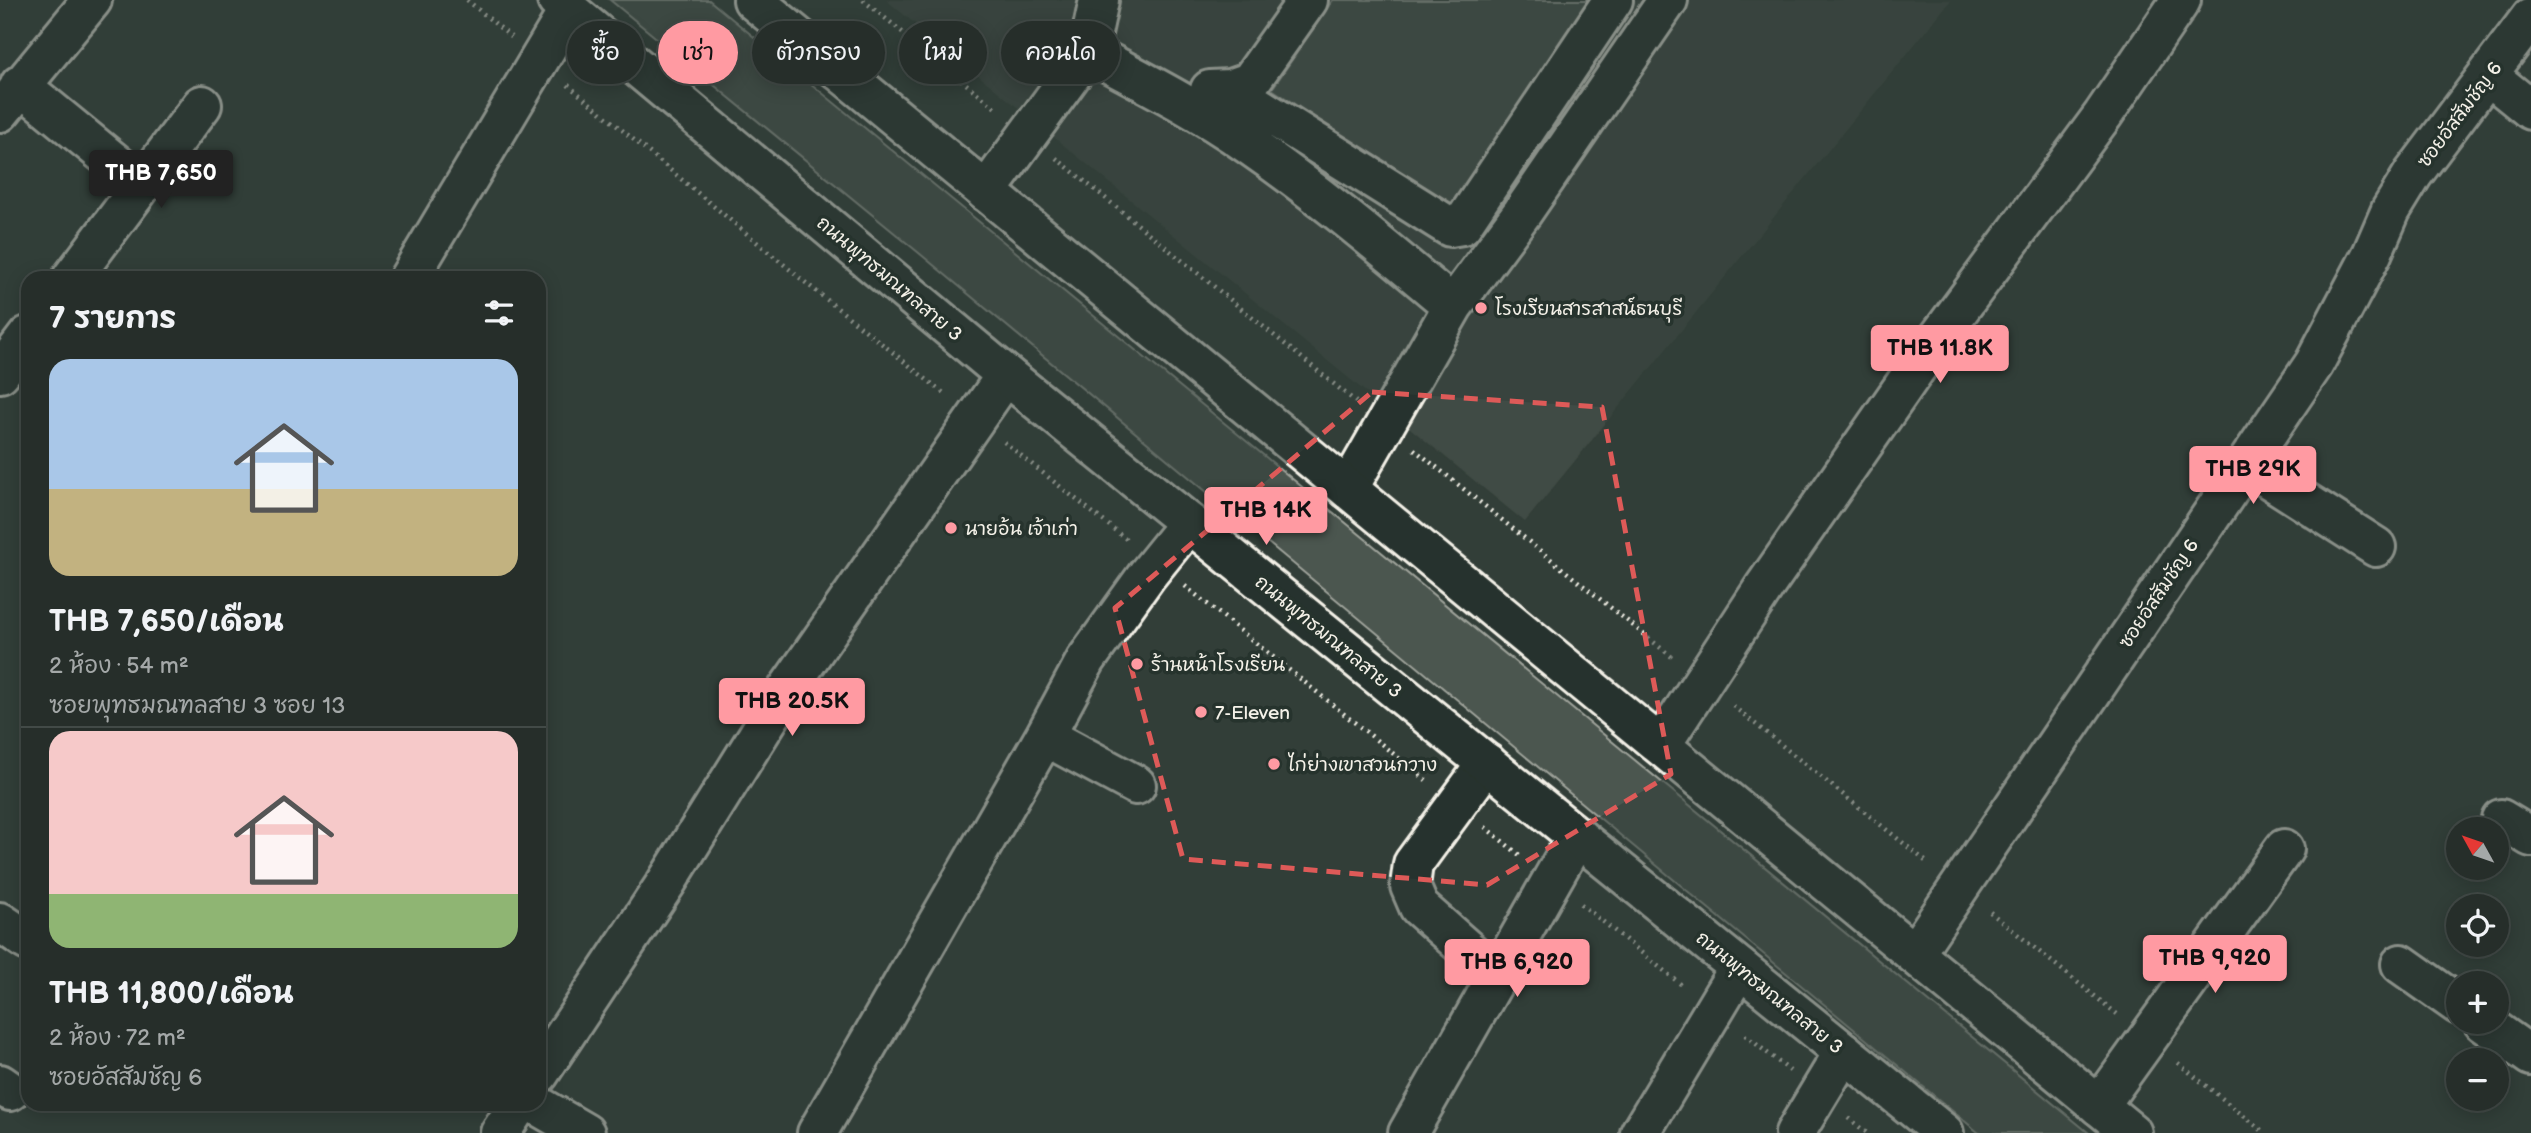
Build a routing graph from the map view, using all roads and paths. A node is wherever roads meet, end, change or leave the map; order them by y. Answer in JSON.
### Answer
{"nodes":[{"id":1,"x":92,"y":0,"type":"edge"},
{"id":2,"x":753,"y":0,"type":"edge"},
{"id":3,"x":863,"y":0,"type":"edge"},
{"id":4,"x":1099,"y":0,"type":"edge"},
{"id":5,"x":1308,"y":0,"type":"edge"},
{"id":6,"x":1613,"y":0,"type":"edge"},
{"id":7,"x":1668,"y":0,"type":"edge"},
{"id":8,"x":2182,"y":0,"type":"edge"},
{"id":9,"x":563,"y":5,"type":"edge"},
{"id":10,"x":2531,"y":17,"type":"edge"},
{"id":11,"x":1094,"y":21,"type":"edge"},
{"id":12,"x":1120,"y":68,"type":"edge"},
{"id":13,"x":2488,"y":75,"type":"junction"},
{"id":14,"x":1064,"y":84,"type":"edge"},
{"id":15,"x":1230,"y":89,"type":"junction"},
{"id":16,"x":1166,"y":93,"type":"junction"},
{"id":17,"x":10,"y":99,"type":"edge"},
{"id":18,"x":202,"y":105,"type":"dead end"},
{"id":19,"x":2531,"y":110,"type":"edge"},
{"id":20,"x":1028,"y":135,"type":"junction"},
{"id":21,"x":142,"y":185,"type":"junction"},
{"id":22,"x":986,"y":191,"type":"junction"},
{"id":23,"x":77,"y":271,"type":"edge"},
{"id":24,"x":413,"y":271,"type":"edge"},
{"id":25,"x":1453,"y":306,"type":"junction"},
{"id":26,"x":21,"y":345,"type":"edge"},
{"id":27,"x":0,"y":373,"type":"edge"},
{"id":28,"x":1006,"y":375,"type":"junction"},
{"id":29,"x":1386,"y":426,"type":"junction"},
{"id":30,"x":2246,"y":464,"type":"junction"},
{"id":31,"x":1348,"y":489,"type":"junction"},
{"id":32,"x":1189,"y":523,"type":"junction"},
{"id":33,"x":2376,"y":547,"type":"dead end"},
{"id":34,"x":1703,"y":681,"type":"junction"},
{"id":35,"x":1045,"y":736,"type":"junction"},
{"id":36,"x":1661,"y":746,"type":"junction"},
{"id":37,"x":1487,"y":763,"type":"junction"},
{"id":38,"x":1136,"y":785,"type":"dead end"},
{"id":39,"x":1577,"y":836,"type":"junction"},
{"id":40,"x":2284,"y":849,"type":"dead end"},
{"id":41,"x":1959,"y":888,"type":"junction"},
{"id":42,"x":0,"y":922,"type":"edge"},
{"id":43,"x":21,"y":936,"type":"edge"},
{"id":44,"x":1914,"y":954,"type":"junction"},
{"id":45,"x":2401,"y":964,"type":"dead end"},
{"id":46,"x":1739,"y":968,"type":"junction"},
{"id":47,"x":1496,"y":975,"type":"junction"},
{"id":48,"x":2446,"y":996,"type":"edge"},
{"id":49,"x":2500,"y":1034,"type":"edge"},
{"id":50,"x":2147,"y":1038,"type":"junction"},
{"id":51,"x":1843,"y":1052,"type":"junction"},
{"id":52,"x":2531,"y":1056,"type":"edge"},
{"id":53,"x":546,"y":1063,"type":"edge"},
{"id":54,"x":2099,"y":1106,"type":"junction"},
{"id":55,"x":546,"y":1110,"type":"edge"},
{"id":56,"x":514,"y":1111,"type":"edge"},
{"id":57,"x":500,"y":1133,"type":"edge"},
{"id":58,"x":585,"y":1133,"type":"edge"},
{"id":59,"x":817,"y":1133,"type":"edge"},
{"id":60,"x":1408,"y":1133,"type":"edge"},
{"id":61,"x":1640,"y":1133,"type":"edge"},
{"id":62,"x":1795,"y":1133,"type":"edge"},
{"id":63,"x":1944,"y":1133,"type":"edge"},
{"id":64,"x":2132,"y":1133,"type":"edge"},
{"id":65,"x":2265,"y":1133,"type":"edge"}],
"edges":[{"from":1,"to":17,"type":"street"},
{"from":2,"to":22,"type":"street"},
{"from":3,"to":20,"type":"path"},
{"from":4,"to":11,"type":"street"},
{"from":5,"to":15,"type":"street"},
{"from":6,"to":15,"type":"street"},
{"from":7,"to":25,"type":"street"},
{"from":8,"to":34,"type":"street"},
{"from":9,"to":24,"type":"street"},
{"from":9,"to":28,"type":"street","name":"ถนนพุทธมณฑลสาย 3"},
{"from":10,"to":13,"type":"street","name":"ซอยอัสสัมชัญ 6"},
{"from":12,"to":16,"type":"street"},
{"from":13,"to":19,"type":"street"},
{"from":13,"to":30,"type":"street","name":"ซอยอัสสัมชัญ 6"},
{"from":14,"to":20,"type":"street"},
{"from":15,"to":16,"type":"street"},
{"from":16,"to":25,"type":"street"},
{"from":17,"to":21,"type":"street"},
{"from":18,"to":21,"type":"street"},
{"from":20,"to":22,"type":"street"},
{"from":20,"to":29,"type":"path"},
{"from":21,"to":23,"type":"street"},
{"from":22,"to":31,"type":"street"},
{"from":25,"to":29,"type":"street"},
{"from":26,"to":27,"type":"street"},
{"from":28,"to":32,"type":"street","name":"ถนนพุทธมณฑลสาย 3"},
{"from":28,"to":53,"type":"street"},
{"from":29,"to":31,"type":"street"},
{"from":29,"to":34,"type":"path"},
{"from":30,"to":33,"type":"street"},
{"from":30,"to":41,"type":"street","name":"ซอยอัสสัมชัญ 6"},
{"from":31,"to":36,"type":"street"},
{"from":32,"to":35,"type":"street"},
{"from":32,"to":37,"type":"street","name":"ถนนพุทธมณฑลสาย 3"},
{"from":34,"to":36,"type":"street"},
{"from":34,"to":41,"type":"path"},
{"from":35,"to":38,"type":"street"},
{"from":35,"to":59,"type":"street"},
{"from":36,"to":44,"type":"street"},
{"from":37,"to":39,"type":"street","name":"ถนนพุทธมณฑลสาย 3"},
{"from":37,"to":47,"type":"street"},
{"from":39,"to":46,"type":"street","name":"ถนนพุทธมณฑลสาย 3"},
{"from":39,"to":47,"type":"street"},
{"from":40,"to":50,"type":"street"},
{"from":41,"to":44,"type":"street","name":"ซอยอัสสัมชัญ 6"},
{"from":41,"to":50,"type":"path"},
{"from":42,"to":43,"type":"street"},
{"from":44,"to":54,"type":"street"},
{"from":45,"to":48,"type":"street"},
{"from":46,"to":51,"type":"street","name":"ถนนพุทธมณฑลสาย 3"},
{"from":46,"to":61,"type":"street"},
{"from":47,"to":60,"type":"street"},
{"from":49,"to":52,"type":"street"},
{"from":50,"to":54,"type":"street"},
{"from":50,"to":65,"type":"path"},
{"from":51,"to":62,"type":"street"},
{"from":51,"to":63,"type":"street","name":"ถนนพุทธมณฑลสาย 3"},
{"from":54,"to":64,"type":"street"},
{"from":55,"to":58,"type":"street"},
{"from":56,"to":57,"type":"street"}]}
